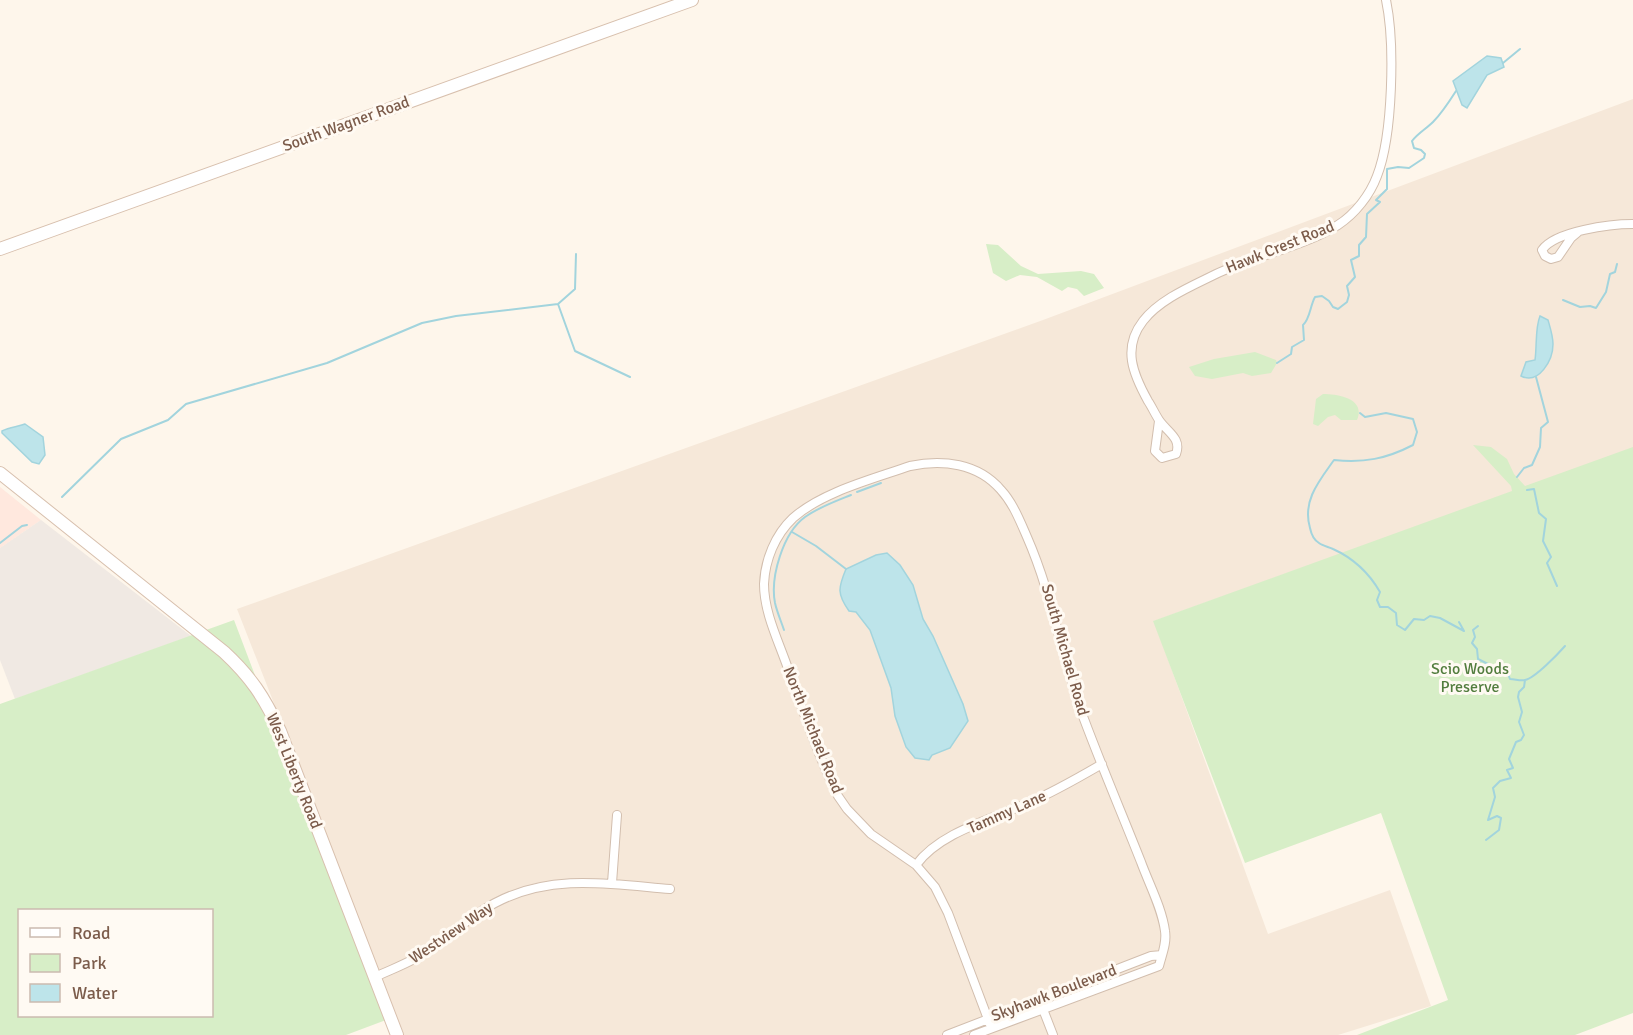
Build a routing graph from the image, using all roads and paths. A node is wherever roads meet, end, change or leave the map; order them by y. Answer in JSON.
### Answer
{"nodes":[{"id":1,"x":692,"y":0,"type":"edge"},
{"id":2,"x":1386,"y":0,"type":"edge"},
{"id":3,"x":1633,"y":224,"type":"edge"},
{"id":4,"x":1577,"y":233,"type":"dead end"},
{"id":5,"x":0,"y":249,"type":"edge"},
{"id":6,"x":1160,"y":421,"type":"dead end"},
{"id":7,"x":910,"y":466,"type":"joint"},
{"id":8,"x":0,"y":473,"type":"edge"},
{"id":9,"x":1101,"y":764,"type":"junction"},
{"id":10,"x":617,"y":815,"type":"dead end"},
{"id":11,"x":916,"y":865,"type":"junction"},
{"id":12,"x":612,"y":883,"type":"junction"},
{"id":13,"x":670,"y":889,"type":"dead end"},
{"id":14,"x":1162,"y":955,"type":"junction"},
{"id":15,"x":375,"y":977,"type":"junction"},
{"id":16,"x":1039,"y":999,"type":"junction"},
{"id":17,"x":1043,"y":1010,"type":"junction"},
{"id":18,"x":988,"y":1018,"type":"junction"},
{"id":19,"x":991,"y":1028,"type":"junction"},
{"id":20,"x":397,"y":1035,"type":"edge"},
{"id":21,"x":946,"y":1035,"type":"edge"},
{"id":22,"x":974,"y":1035,"type":"edge"},
{"id":23,"x":1053,"y":1035,"type":"edge"}],
"edges":[{"from":1,"to":5,"type":"main road","name":"South Wagner Road"},
{"from":2,"to":6,"type":"street","name":"Hawk Crest Road"},
{"from":3,"to":4,"type":"street"},
{"from":7,"to":9,"type":"street","name":"South Michael Road"},
{"from":7,"to":11,"type":"street","name":"North Michael Road"},
{"from":8,"to":15,"type":"main road","name":"West Liberty Road"},
{"from":9,"to":11,"type":"street","name":"Tammy Lane"},
{"from":9,"to":14,"type":"street","name":"South Michael Road"},
{"from":10,"to":12,"type":"street"},
{"from":11,"to":18,"type":"street","name":"North Michael Road"},
{"from":12,"to":13,"type":"street","name":"Westview Way"},
{"from":12,"to":15,"type":"street","name":"Westview Way"},
{"from":14,"to":16,"type":"street","name":"Skyhawk Boulevard"},
{"from":14,"to":17,"type":"street","name":"Skyhawk Boulevard"},
{"from":15,"to":20,"type":"main road","name":"West Liberty Road"},
{"from":16,"to":17,"type":"street"},
{"from":16,"to":18,"type":"street","name":"Skyhawk Boulevard"},
{"from":17,"to":19,"type":"street","name":"Skyhawk Boulevard"},
{"from":17,"to":23,"type":"street"},
{"from":18,"to":19,"type":"street","name":"North Michael Road"},
{"from":18,"to":21,"type":"street","name":"Skyhawk Boulevard"},
{"from":19,"to":22,"type":"street","name":"Skyhawk Boulevard"}]}
